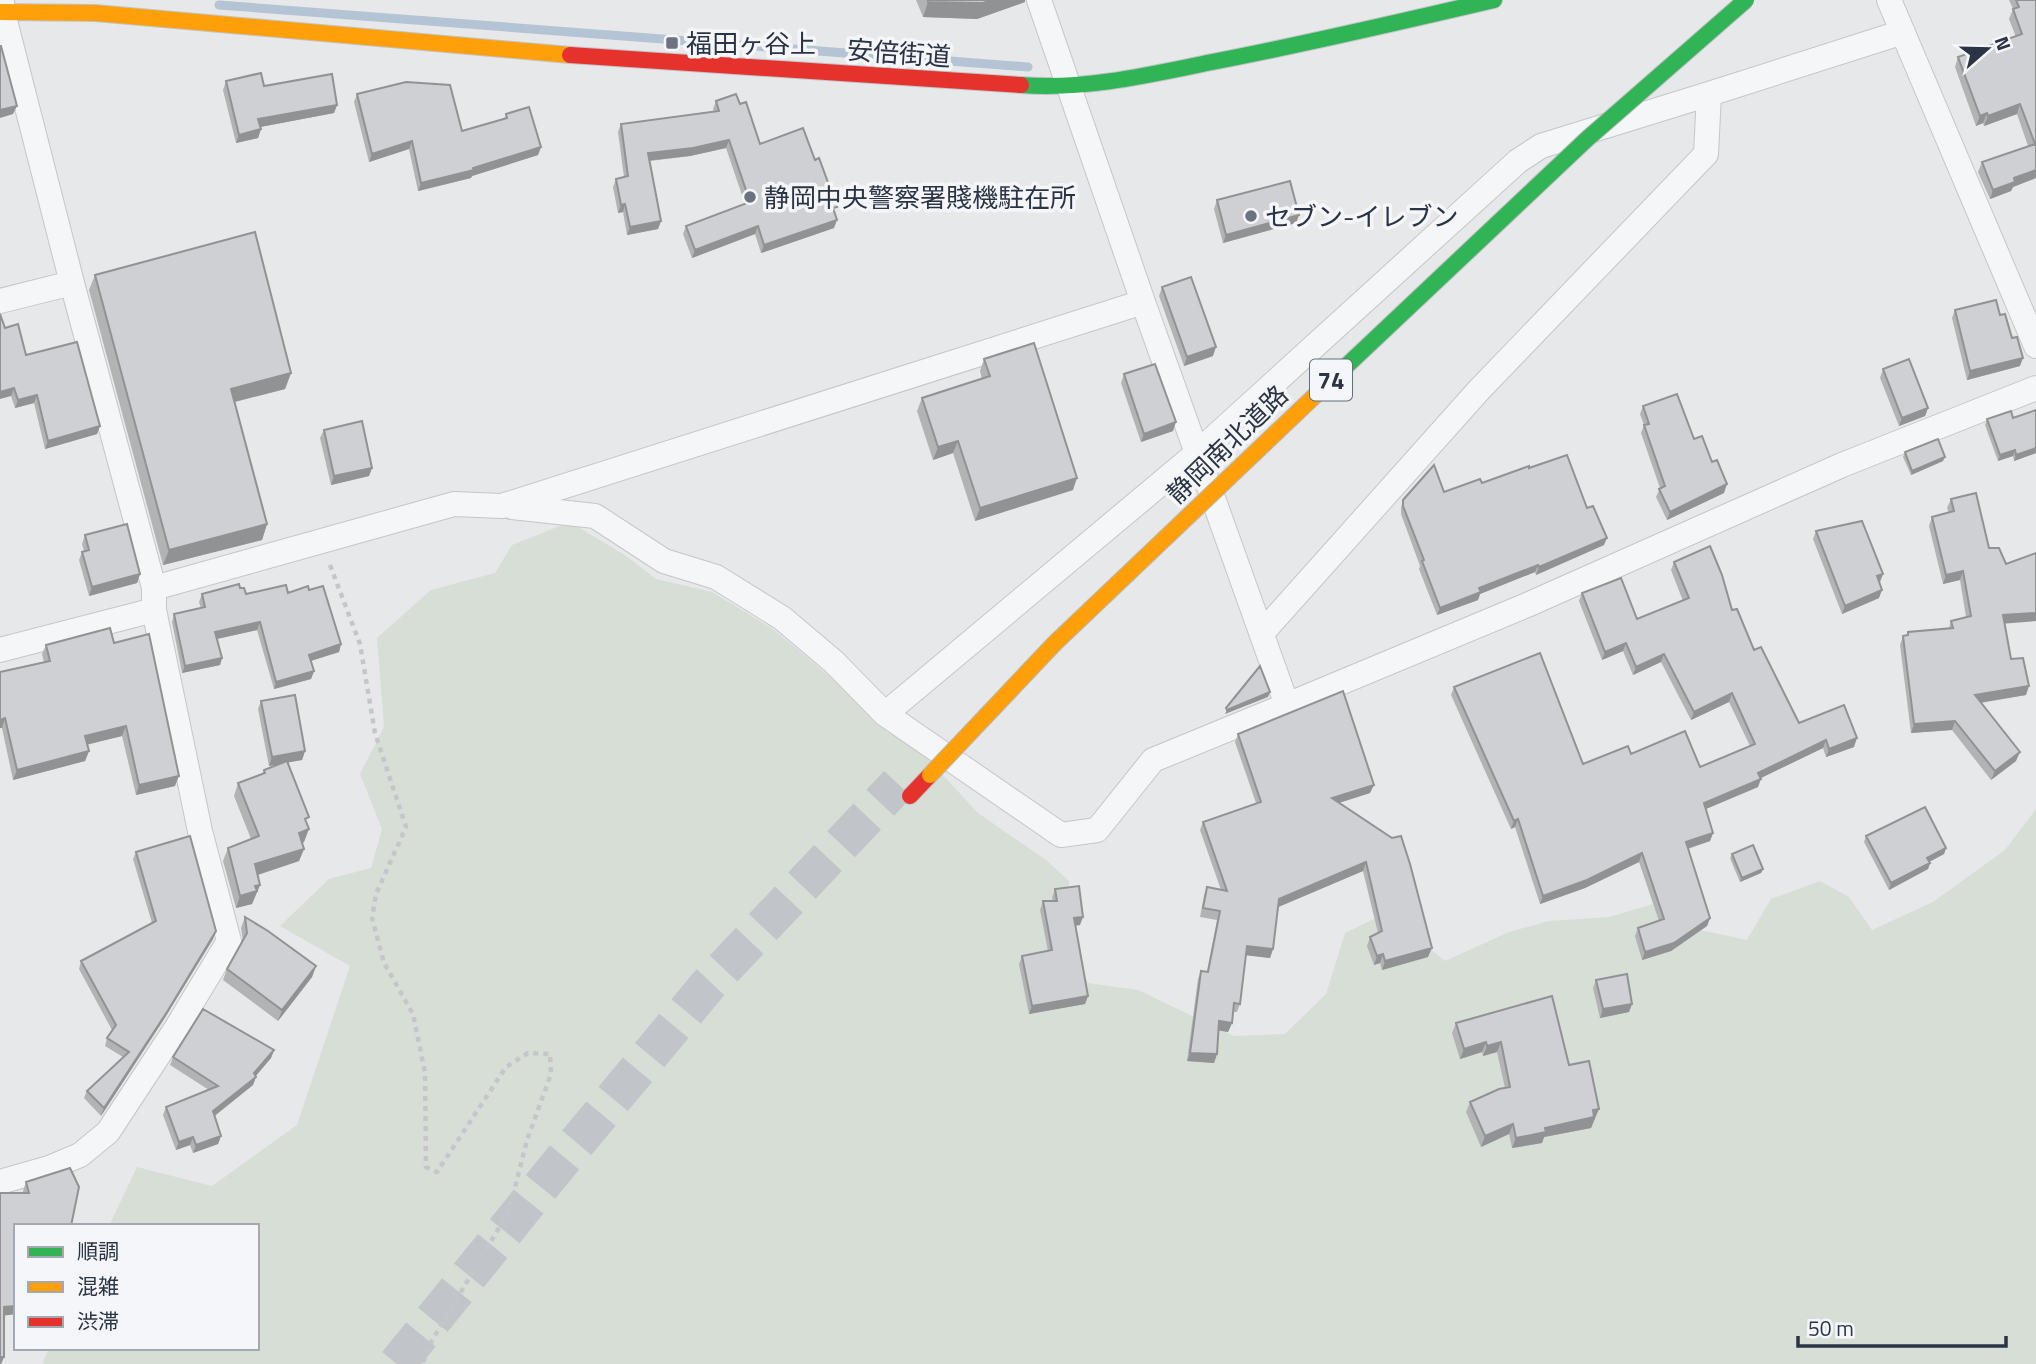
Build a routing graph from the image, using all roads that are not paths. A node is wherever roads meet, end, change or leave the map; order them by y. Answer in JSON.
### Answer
{"nodes":[{"id":1,"x":1039,"y":0,"type":"edge"},
{"id":2,"x":1494,"y":0,"type":"edge"},
{"id":3,"x":1746,"y":0,"type":"edge"},
{"id":4,"x":1889,"y":0,"type":"edge"},
{"id":5,"x":2,"y":8,"type":"edge"},
{"id":6,"x":1903,"y":32,"type":"junction"},
{"id":7,"x":1068,"y":86,"type":"junction"},
{"id":8,"x":1709,"y":93,"type":"junction"},
{"id":9,"x":1586,"y":116,"type":"dead end"},
{"id":10,"x":1478,"y":219,"type":"dead end"},
{"id":11,"x":1439,"y":257,"type":"dead end"},
{"id":12,"x":72,"y":283,"type":"junction"},
{"id":13,"x":0,"y":301,"type":"edge"},
{"id":14,"x":1143,"y":302,"type":"junction"},
{"id":15,"x":2036,"y":346,"type":"edge"},
{"id":16,"x":2036,"y":388,"type":"edge"},
{"id":17,"x":1197,"y":453,"type":"junction"},
{"id":18,"x":502,"y":506,"type":"junction"},
{"id":19,"x":154,"y":599,"type":"junction"},
{"id":20,"x":1262,"y":633,"type":"junction"},
{"id":21,"x":0,"y":650,"type":"edge"},
{"id":22,"x":1287,"y":705,"type":"junction"},
{"id":23,"x":972,"y":708,"type":"dead end"},
{"id":24,"x":886,"y":714,"type":"junction"},
{"id":25,"x":944,"y":736,"type":"dead end"},
{"id":26,"x":926,"y":754,"type":"dead end"},
{"id":27,"x":910,"y":796,"type":"tunnel mouth"},
{"id":28,"x":0,"y":1182,"type":"edge"}],
"edges":[{"from":1,"to":7,"type":"street"},
{"from":2,"to":7,"type":"main road","name":"安倍街道"},
{"from":3,"to":27,"type":"main road","name":"静岡南北道路","number":"74","bridge":true},
{"from":4,"to":6,"type":"street"},
{"from":5,"to":7,"type":"main road","name":"安倍街道"},
{"from":5,"to":12,"type":"street"},
{"from":6,"to":8,"type":"street"},
{"from":6,"to":15,"type":"street"},
{"from":7,"to":14,"type":"street"},
{"from":8,"to":17,"type":"street"},
{"from":8,"to":20,"type":"street"},
{"from":9,"to":10,"type":"main road"},
{"from":11,"to":23,"type":"main road","name":"静岡南北道路","number":"74"},
{"from":12,"to":13,"type":"street"},
{"from":12,"to":19,"type":"street"},
{"from":14,"to":17,"type":"street"},
{"from":14,"to":18,"type":"street"},
{"from":16,"to":22,"type":"street"},
{"from":17,"to":20,"type":"street"},
{"from":17,"to":24,"type":"street"},
{"from":18,"to":19,"type":"street"},
{"from":18,"to":24,"type":"street"},
{"from":19,"to":21,"type":"street"},
{"from":19,"to":28,"type":"street"},
{"from":20,"to":22,"type":"street"},
{"from":22,"to":24,"type":"street"},
{"from":25,"to":26,"type":"main road"}]}
